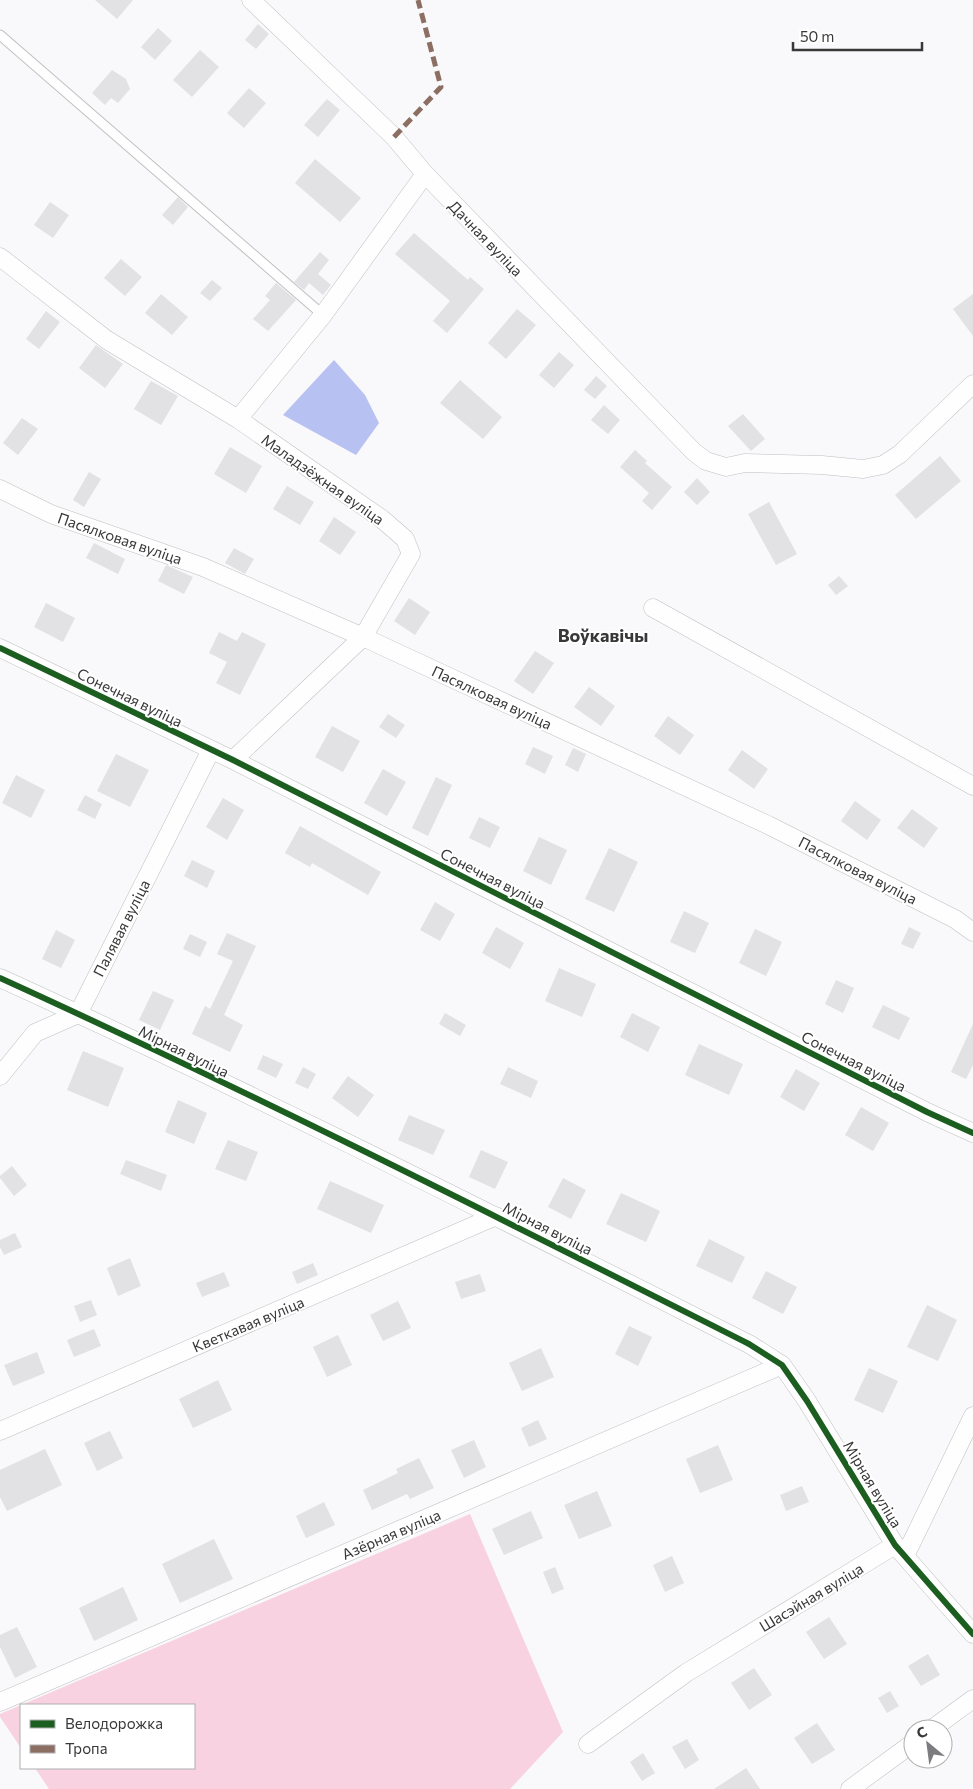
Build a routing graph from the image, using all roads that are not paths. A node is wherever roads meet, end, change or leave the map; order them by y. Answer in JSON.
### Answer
{"nodes":[{"id":1,"x":251,"y":0,"type":"edge"},
{"id":2,"x":0,"y":35,"type":"edge"},
{"id":3,"x":425,"y":174,"type":"junction"},
{"id":4,"x":0,"y":257,"type":"edge"},
{"id":5,"x":323,"y":315,"type":"junction"},
{"id":6,"x":973,"y":384,"type":"edge"},
{"id":7,"x":238,"y":419,"type":"junction"},
{"id":8,"x":0,"y":488,"type":"edge"},
{"id":9,"x":653,"y":608,"type":"dead end"},
{"id":10,"x":362,"y":637,"type":"junction"},
{"id":11,"x":0,"y":648,"type":"edge"},
{"id":12,"x":211,"y":750,"type":"junction"},
{"id":13,"x":233,"y":760,"type":"junction"},
{"id":14,"x":973,"y":786,"type":"edge"},
{"id":15,"x":973,"y":932,"type":"edge"},
{"id":16,"x":0,"y":978,"type":"edge"},
{"id":17,"x":78,"y":1014,"type":"junction"},
{"id":18,"x":0,"y":1076,"type":"edge"},
{"id":19,"x":973,"y":1133,"type":"edge"},
{"id":20,"x":496,"y":1216,"type":"junction"},
{"id":21,"x":782,"y":1365,"type":"junction"},
{"id":22,"x":973,"y":1416,"type":"edge"},
{"id":23,"x":0,"y":1431,"type":"edge"},
{"id":24,"x":895,"y":1545,"type":"junction"},
{"id":25,"x":973,"y":1634,"type":"edge"},
{"id":26,"x":973,"y":1699,"type":"edge"},
{"id":27,"x":0,"y":1702,"type":"edge"},
{"id":28,"x":946,"y":1719,"type":"edge"},
{"id":29,"x":588,"y":1744,"type":"dead end"},
{"id":30,"x":903,"y":1750,"type":"edge"},
{"id":31,"x":850,"y":1789,"type":"edge"}],
"edges":[{"from":1,"to":3,"type":"street","name":"Дачная вуліца"},
{"from":2,"to":5,"type":"lane"},
{"from":3,"to":5,"type":"street"},
{"from":3,"to":6,"type":"street","name":"Дачная вуліца"},
{"from":4,"to":7,"type":"street","name":"Маладзёжная вуліца"},
{"from":5,"to":7,"type":"street"},
{"from":7,"to":10,"type":"street","name":"Маладзёжная вуліца"},
{"from":8,"to":10,"type":"street","name":"Пасялковая вуліца"},
{"from":9,"to":14,"type":"street"},
{"from":10,"to":13,"type":"street","name":"Маладзёжная вуліца"},
{"from":10,"to":15,"type":"street","name":"Пасялковая вуліца"},
{"from":11,"to":12,"type":"street","name":"Сонечная вуліца"},
{"from":12,"to":13,"type":"street","name":"Сонечная вуліца"},
{"from":12,"to":17,"type":"street","name":"Палявая вуліца"},
{"from":13,"to":19,"type":"street","name":"Сонечная вуліца"},
{"from":16,"to":17,"type":"street","name":"Мірная вуліца"},
{"from":17,"to":18,"type":"street"},
{"from":17,"to":20,"type":"street","name":"Мірная вуліца"},
{"from":20,"to":21,"type":"street","name":"Мірная вуліца"},
{"from":20,"to":23,"type":"street","name":"Кветкавая вуліца"},
{"from":21,"to":24,"type":"street","name":"Мірная вуліца"},
{"from":21,"to":27,"type":"street","name":"Азёрная вуліца"},
{"from":22,"to":24,"type":"street","name":"Шасэйная вуліца"},
{"from":24,"to":25,"type":"street","name":"Мірная вуліца"},
{"from":24,"to":29,"type":"street","name":"Шасэйная вуліца"},
{"from":26,"to":28,"type":"street"},
{"from":30,"to":31,"type":"street"}]}
